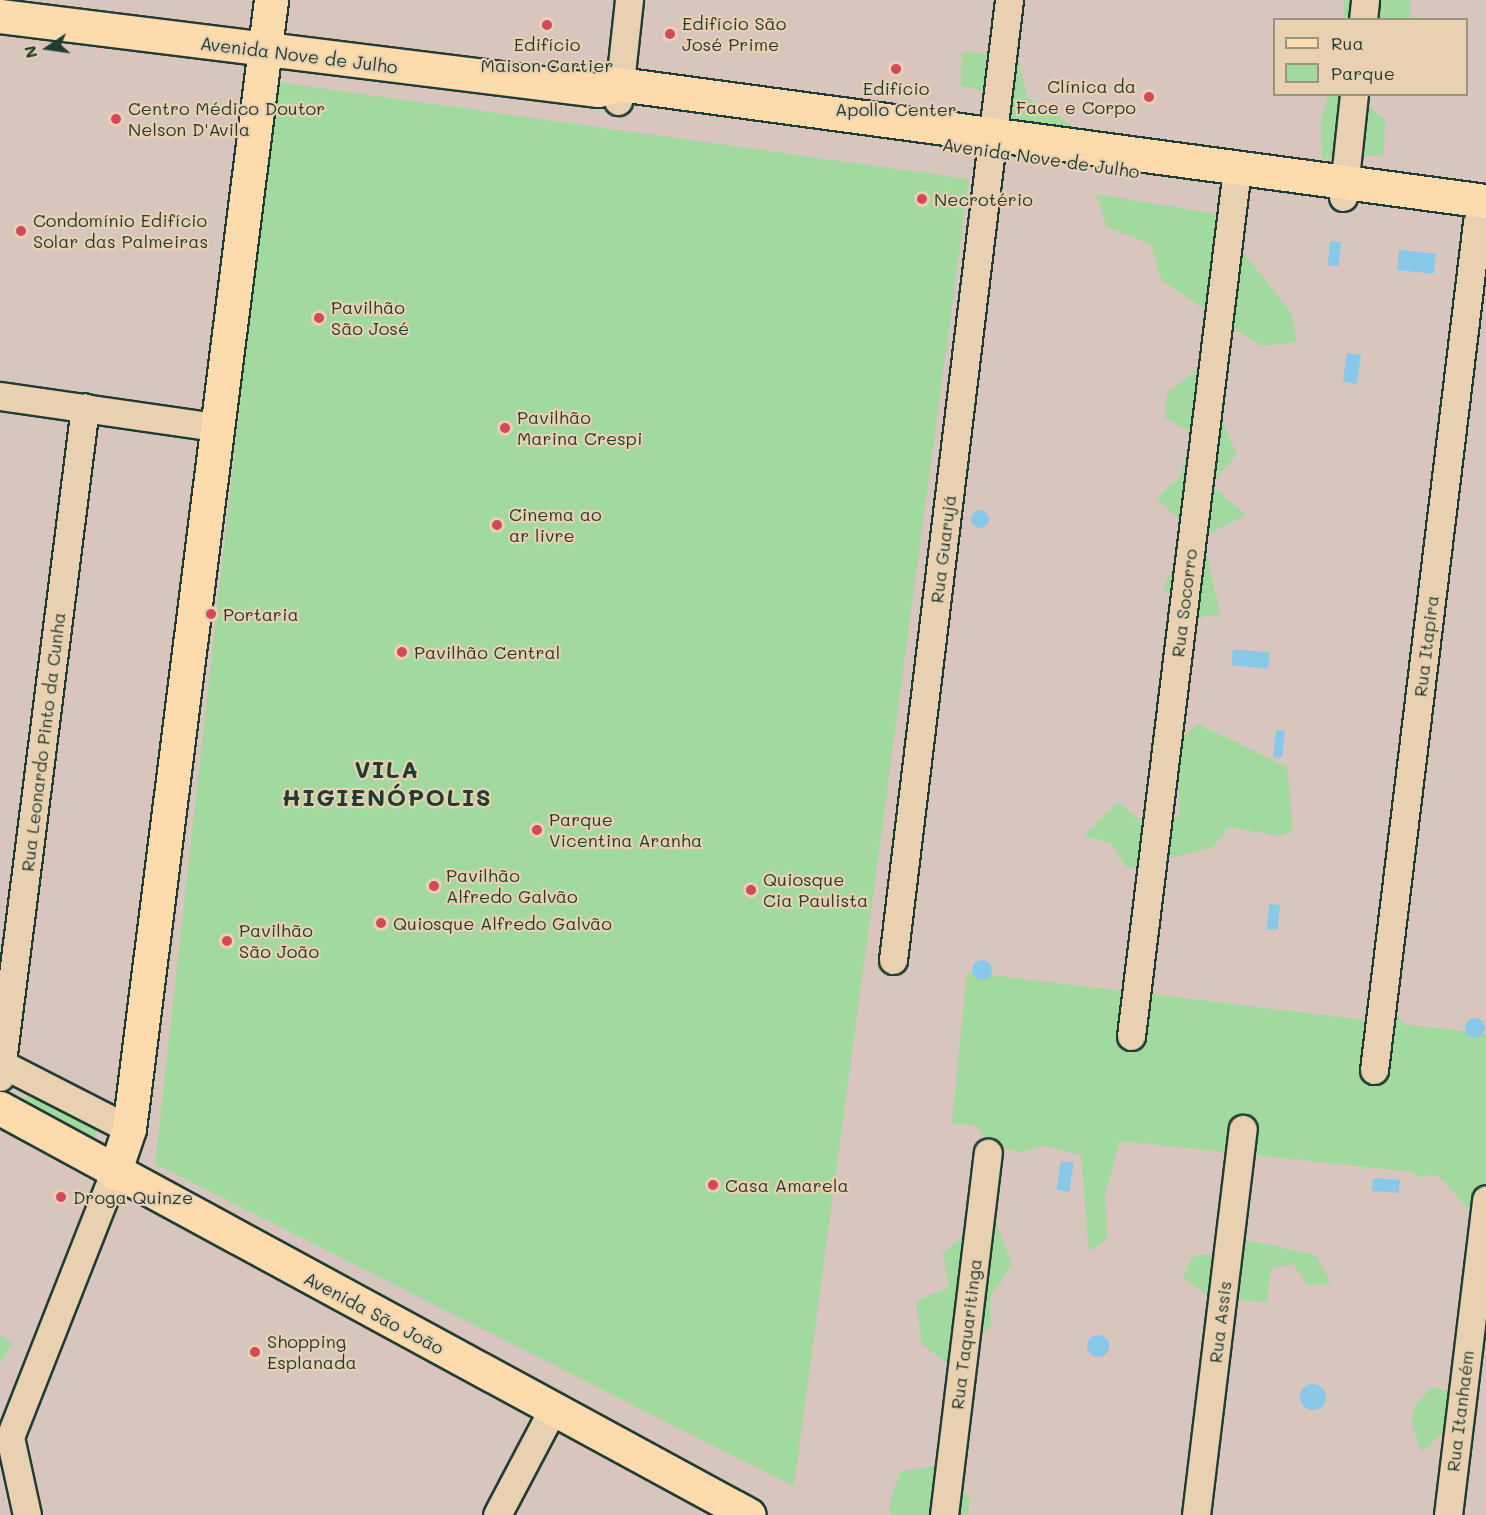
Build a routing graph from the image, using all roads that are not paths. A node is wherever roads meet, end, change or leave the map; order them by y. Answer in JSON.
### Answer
{"nodes":[{"id":1,"x":271,"y":0,"type":"edge"},
{"id":2,"x":629,"y":0,"type":"edge"},
{"id":3,"x":1010,"y":0,"type":"edge"},
{"id":4,"x":1365,"y":0,"type":"edge"},
{"id":5,"x":0,"y":16,"type":"edge"},
{"id":6,"x":1363,"y":18,"type":"edge"},
{"id":7,"x":265,"y":52,"type":"junction"},
{"id":8,"x":612,"y":92,"type":"junction"},
{"id":9,"x":1354,"y":96,"type":"edge"},
{"id":10,"x":993,"y":144,"type":"junction"},
{"id":11,"x":1236,"y":176,"type":"junction"},
{"id":12,"x":1343,"y":191,"type":"junction"},
{"id":13,"x":1483,"y":215,"type":"edge"},
{"id":14,"x":0,"y":396,"type":"edge"},
{"id":15,"x":85,"y":407,"type":"junction"},
{"id":16,"x":215,"y":427,"type":"junction"},
{"id":17,"x":893,"y":960,"type":"dead end"},
{"id":18,"x":1131,"y":1036,"type":"dead end"},
{"id":19,"x":1,"y":1070,"type":"edge"},
{"id":20,"x":1374,"y":1070,"type":"dead end"},
{"id":21,"x":0,"y":1108,"type":"edge"},
{"id":22,"x":129,"y":1129,"type":"junction"},
{"id":23,"x":1243,"y":1129,"type":"dead end"},
{"id":24,"x":988,"y":1153,"type":"dead end"},
{"id":25,"x":114,"y":1173,"type":"junction"},
{"id":26,"x":1486,"y":1199,"type":"edge"},
{"id":27,"x":553,"y":1410,"type":"junction"},
{"id":28,"x":27,"y":1515,"type":"edge"},
{"id":29,"x":497,"y":1515,"type":"edge"},
{"id":30,"x":749,"y":1515,"type":"edge"},
{"id":31,"x":944,"y":1515,"type":"edge"},
{"id":32,"x":1196,"y":1515,"type":"edge"},
{"id":33,"x":1448,"y":1515,"type":"edge"}],
"edges":[{"from":1,"to":7,"type":"main road"},
{"from":2,"to":8,"type":"street"},
{"from":3,"to":10,"type":"street","name":"Rua Guarujá"},
{"from":4,"to":6,"type":"street"},
{"from":5,"to":7,"type":"main road","name":"Avenida Nove de Julho"},
{"from":7,"to":8,"type":"main road","name":"Avenida Nove de Julho"},
{"from":7,"to":16,"type":"main road"},
{"from":8,"to":10,"type":"main road","name":"Avenida Nove de Julho"},
{"from":9,"to":12,"type":"street"},
{"from":10,"to":11,"type":"main road","name":"Avenida Nove de Julho"},
{"from":10,"to":17,"type":"street","name":"Rua Guarujá"},
{"from":11,"to":12,"type":"main road","name":"Avenida Nove de Julho"},
{"from":11,"to":18,"type":"street","name":"Rua Socorro"},
{"from":12,"to":13,"type":"main road","name":"Avenida Nove de Julho"},
{"from":13,"to":20,"type":"street","name":"Rua Itapira"},
{"from":14,"to":15,"type":"street"},
{"from":15,"to":16,"type":"street"},
{"from":15,"to":19,"type":"street","name":"Rua Leonardo Pinto da Cunha"},
{"from":16,"to":22,"type":"main road"},
{"from":19,"to":22,"type":"street"},
{"from":21,"to":25,"type":"main road","name":"Avenida São João"},
{"from":22,"to":25,"type":"main road"},
{"from":23,"to":32,"type":"street","name":"Rua Assis"},
{"from":24,"to":31,"type":"street","name":"Rua Taquaritinga"},
{"from":25,"to":27,"type":"main road","name":"Avenida São João"},
{"from":25,"to":28,"type":"street"},
{"from":26,"to":33,"type":"street","name":"Rua Itanhaém"},
{"from":27,"to":29,"type":"street"},
{"from":27,"to":30,"type":"main road","name":"Avenida São João"}]}
